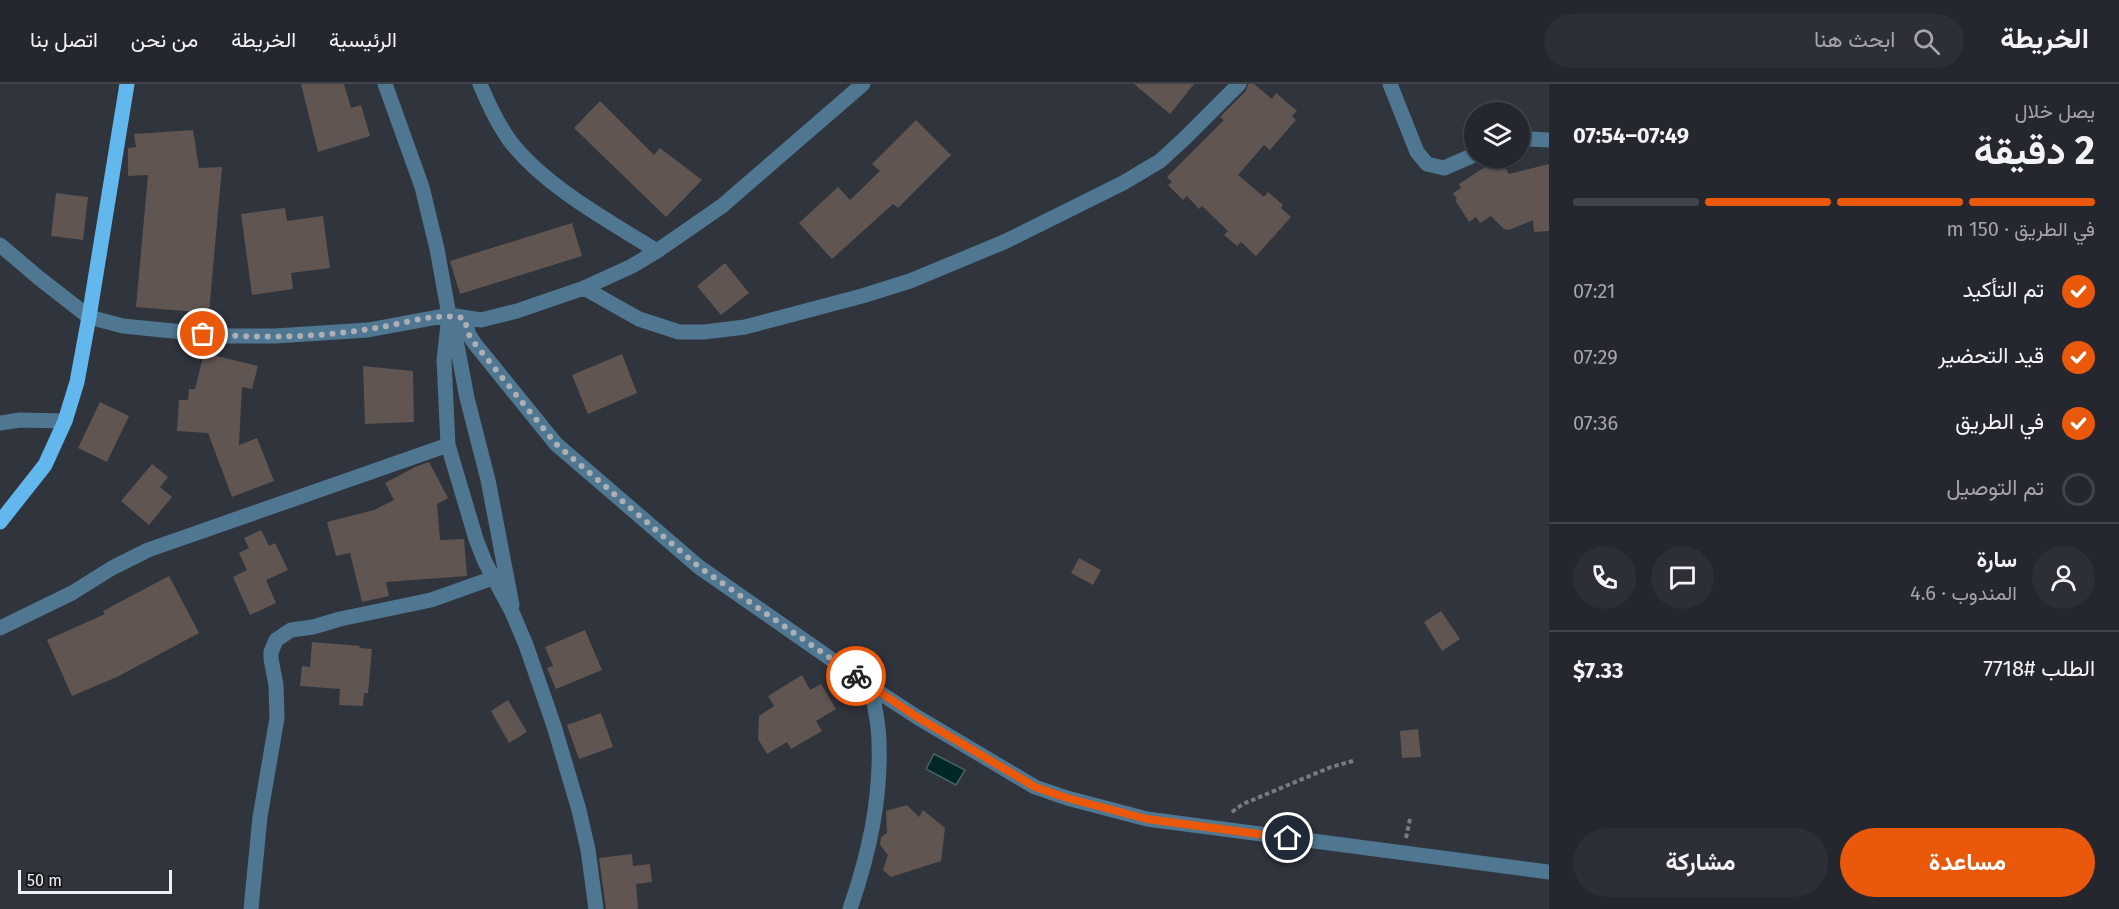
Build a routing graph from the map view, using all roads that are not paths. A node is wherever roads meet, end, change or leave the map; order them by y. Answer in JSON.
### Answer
{"nodes":[{"id":1,"x":127,"y":84,"type":"edge"},
{"id":2,"x":385,"y":84,"type":"edge"},
{"id":3,"x":480,"y":84,"type":"edge"},
{"id":4,"x":863,"y":84,"type":"edge"},
{"id":5,"x":1239,"y":84,"type":"edge"},
{"id":6,"x":1390,"y":84,"type":"edge"},
{"id":7,"x":1530,"y":139,"type":"edge"},
{"id":8,"x":1549,"y":140,"type":"edge"},
{"id":9,"x":1464,"y":159,"type":"edge"},
{"id":10,"x":0,"y":245,"type":"edge"},
{"id":11,"x":657,"y":250,"type":"junction"},
{"id":12,"x":584,"y":288,"type":"junction"},
{"id":13,"x":89,"y":317,"type":"junction"},
{"id":14,"x":456,"y":317,"type":"junction"},
{"id":15,"x":65,"y":421,"type":"junction"},
{"id":16,"x":0,"y":423,"type":"edge"},
{"id":17,"x":448,"y":445,"type":"junction"},
{"id":18,"x":0,"y":522,"type":"edge"},
{"id":19,"x":493,"y":578,"type":"junction"},
{"id":20,"x":512,"y":612,"type":"junction"},
{"id":21,"x":0,"y":628,"type":"edge"},
{"id":22,"x":871,"y":687,"type":"junction"},
{"id":23,"x":1549,"y":872,"type":"edge"},
{"id":24,"x":251,"y":909,"type":"edge"},
{"id":25,"x":596,"y":909,"type":"edge"},
{"id":26,"x":850,"y":909,"type":"edge"}],
"edges":[{"from":1,"to":13,"type":"main road"},
{"from":2,"to":14,"type":"street"},
{"from":3,"to":11,"type":"street"},
{"from":4,"to":11,"type":"street"},
{"from":5,"to":12,"type":"street"},
{"from":6,"to":9,"type":"street"},
{"from":7,"to":8,"type":"street"},
{"from":10,"to":13,"type":"street"},
{"from":11,"to":12,"type":"street"},
{"from":12,"to":14,"type":"street"},
{"from":13,"to":14,"type":"street"},
{"from":13,"to":15,"type":"main road"},
{"from":14,"to":17,"type":"street"},
{"from":14,"to":20,"type":"street"},
{"from":14,"to":22,"type":"street"},
{"from":15,"to":16,"type":"street"},
{"from":15,"to":18,"type":"main road"},
{"from":17,"to":19,"type":"street"},
{"from":17,"to":21,"type":"street"},
{"from":19,"to":20,"type":"street"},
{"from":19,"to":24,"type":"street"},
{"from":20,"to":25,"type":"street"},
{"from":22,"to":23,"type":"street"},
{"from":22,"to":26,"type":"street"}]}
